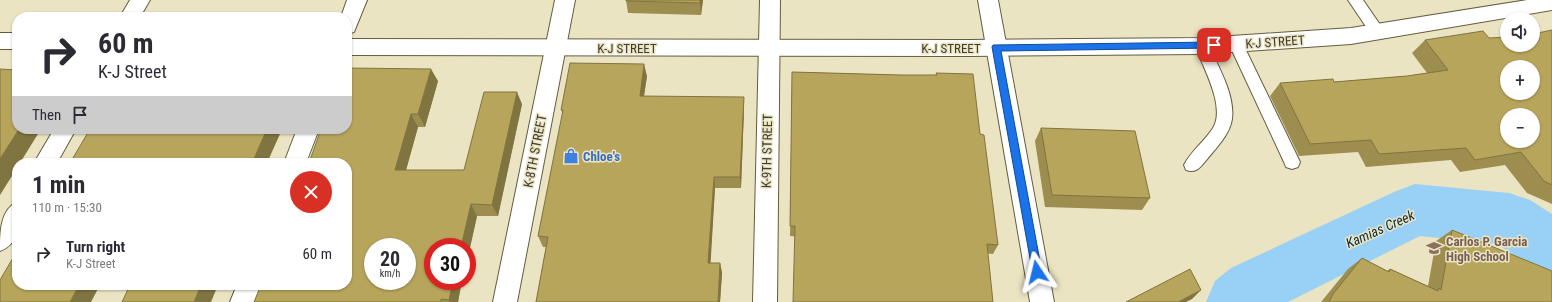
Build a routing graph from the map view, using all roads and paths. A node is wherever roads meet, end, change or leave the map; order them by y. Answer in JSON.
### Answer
{"nodes":[{"id":1,"x":140,"y":0,"type":"edge"},
{"id":2,"x":357,"y":0,"type":"edge"},
{"id":3,"x":565,"y":0,"type":"edge"},
{"id":4,"x":770,"y":0,"type":"edge"},
{"id":5,"x":988,"y":0,"type":"edge"},
{"id":6,"x":1355,"y":0,"type":"edge"},
{"id":7,"x":1552,"y":3,"type":"edge"},
{"id":8,"x":133,"y":12,"type":"edge"},
{"id":9,"x":352,"y":14,"type":"edge"},
{"id":10,"x":1378,"y":33,"type":"junction"},
{"id":11,"x":0,"y":41,"type":"edge"},
{"id":12,"x":12,"y":41,"type":"edge"},
{"id":13,"x":1236,"y":44,"type":"junction"},
{"id":14,"x":1202,"y":46,"type":"junction"},
{"id":15,"x":352,"y":47,"type":"edge"},
{"id":16,"x":769,"y":47,"type":"junction"},
{"id":17,"x":996,"y":47,"type":"junction"},
{"id":18,"x":556,"y":49,"type":"junction"},
{"id":19,"x":62,"y":134,"type":"edge"},
{"id":20,"x":306,"y":134,"type":"edge"},
{"id":21,"x":48,"y":158,"type":"edge"},
{"id":22,"x":297,"y":158,"type":"edge"},
{"id":23,"x":1292,"y":162,"type":"dead end"},
{"id":24,"x":1192,"y":165,"type":"dead end"},
{"id":25,"x":12,"y":221,"type":"edge"},
{"id":26,"x":0,"y":241,"type":"edge"},
{"id":27,"x":247,"y":290,"type":"edge"},
{"id":28,"x":242,"y":302,"type":"edge"},
{"id":29,"x":505,"y":302,"type":"edge"},
{"id":30,"x":765,"y":302,"type":"edge"},
{"id":31,"x":1042,"y":302,"type":"edge"}],
"edges":[{"from":1,"to":8,"type":"street"},
{"from":2,"to":9,"type":"street"},
{"from":3,"to":18,"type":"street","name":"K-8TH STREET"},
{"from":4,"to":16,"type":"street","name":"K-9TH STREET"},
{"from":5,"to":17,"type":"street"},
{"from":6,"to":10,"type":"lane"},
{"from":7,"to":10,"type":"street","name":"K-J STREET"},
{"from":10,"to":13,"type":"street","name":"K-J STREET"},
{"from":11,"to":12,"type":"street"},
{"from":13,"to":14,"type":"street","name":"K-J STREET"},
{"from":13,"to":23,"type":"lane"},
{"from":14,"to":17,"type":"street","name":"K-J STREET"},
{"from":14,"to":24,"type":"lane"},
{"from":15,"to":18,"type":"street","name":"K-J STREET"},
{"from":16,"to":17,"type":"street","name":"K-J STREET"},
{"from":16,"to":18,"type":"street","name":"K-J STREET"},
{"from":16,"to":30,"type":"street","name":"K-9TH STREET"},
{"from":17,"to":31,"type":"street"},
{"from":18,"to":29,"type":"street","name":"K-8TH STREET"},
{"from":19,"to":21,"type":"street"},
{"from":20,"to":22,"type":"street"},
{"from":25,"to":26,"type":"street"},
{"from":27,"to":28,"type":"street"}]}
